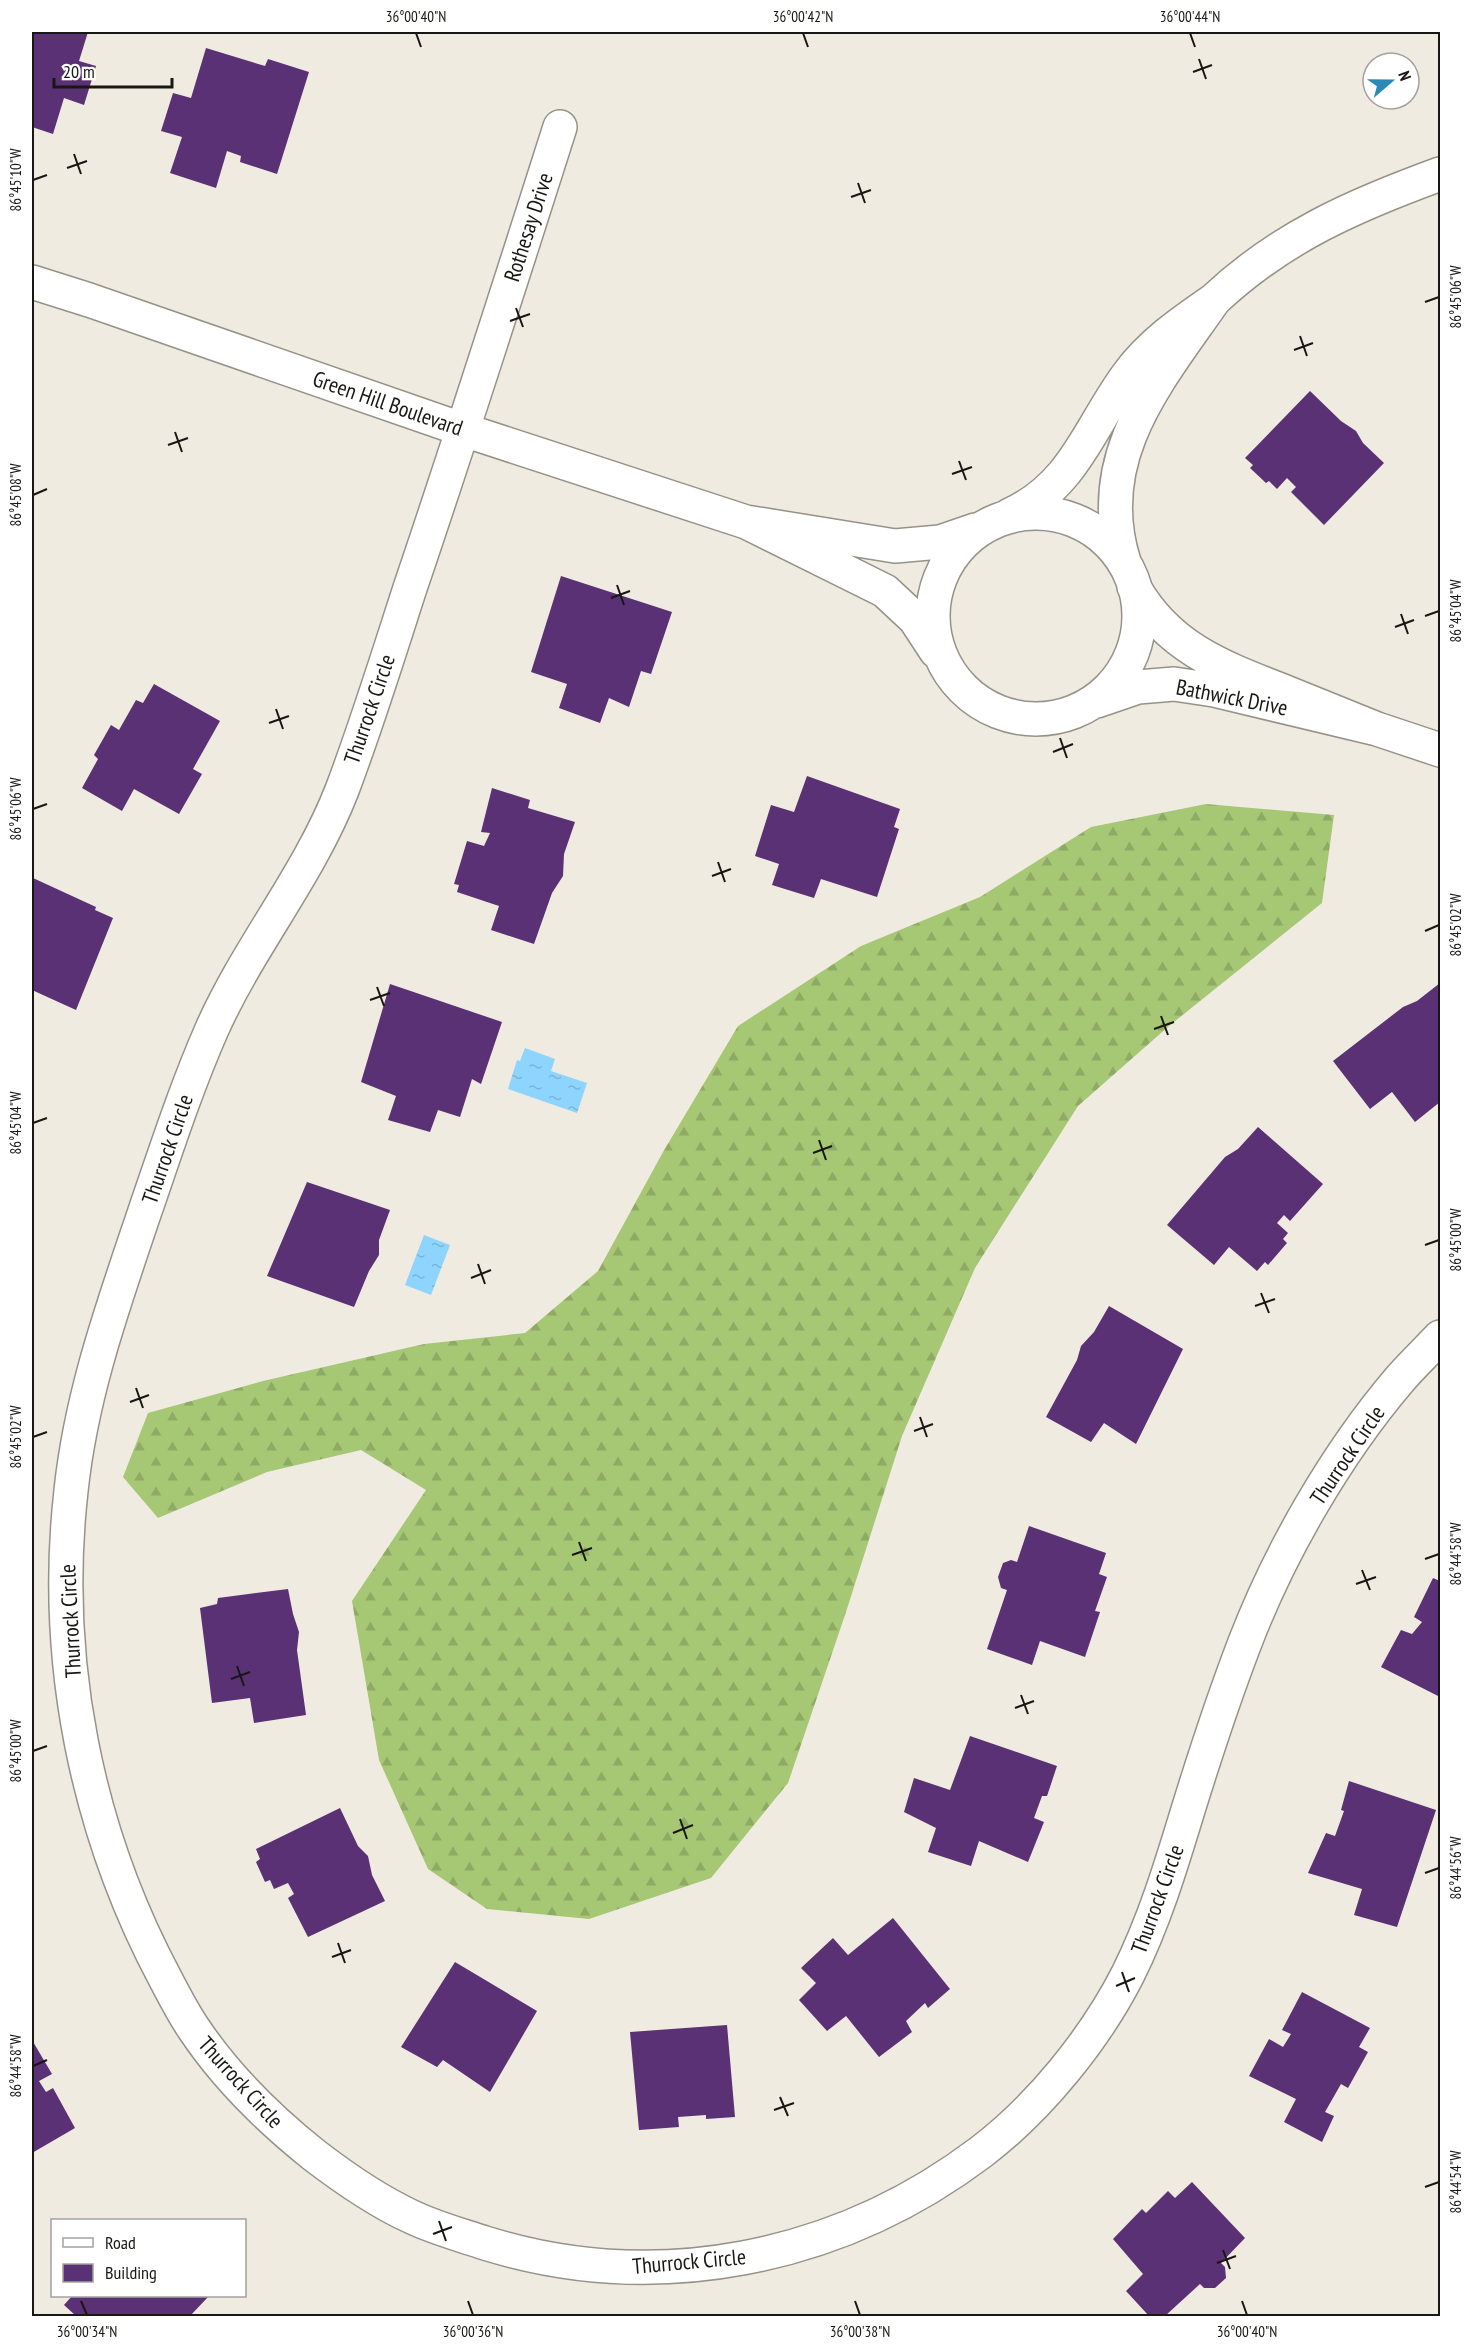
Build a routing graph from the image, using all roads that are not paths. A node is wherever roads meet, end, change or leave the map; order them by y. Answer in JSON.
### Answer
{"nodes":[{"id":1,"x":560,"y":127,"type":"dead end"},
{"id":2,"x":1440,"y":174,"type":"edge"},
{"id":3,"x":32,"y":282,"type":"edge"},
{"id":4,"x":1214,"y":300,"type":"junction"},
{"id":5,"x":464,"y":430,"type":"junction"},
{"id":6,"x":746,"y":522,"type":"junction"},
{"id":7,"x":994,"y":523,"type":"junction"},
{"id":8,"x":1130,"y":576,"type":"junction"},
{"id":9,"x":949,"y":670,"type":"junction"},
{"id":10,"x":1088,"y":705,"type":"junction"},
{"id":11,"x":1377,"y":729,"type":"junction"},
{"id":12,"x":1440,"y":750,"type":"edge"},
{"id":13,"x":1440,"y":1337,"type":"edge"}],
"edges":[{"from":1,"to":5,"type":"street","name":"Rothesay Drive"},
{"from":2,"to":4,"type":"street","name":"Green Hill Boulevard"},
{"from":3,"to":5,"type":"street","name":"Green Hill Boulevard"},
{"from":4,"to":7,"type":"street","name":"Green Hill Boulevard"},
{"from":4,"to":8,"type":"street","name":"Green Hill Boulevard"},
{"from":5,"to":6,"type":"street","name":"Green Hill Boulevard"},
{"from":5,"to":13,"type":"street","name":"Thurrock Circle"},
{"from":6,"to":7,"type":"street","name":"Green Hill Boulevard"},
{"from":6,"to":9,"type":"street","name":"Green Hill Boulevard"},
{"from":7,"to":8,"type":"street"},
{"from":7,"to":9,"type":"street"},
{"from":8,"to":10,"type":"street"},
{"from":8,"to":11,"type":"street","name":"Bathwick Drive"},
{"from":9,"to":10,"type":"street"},
{"from":10,"to":11,"type":"street","name":"Bathwick Drive"},
{"from":11,"to":12,"type":"street","name":"Bathwick Drive"}]}
